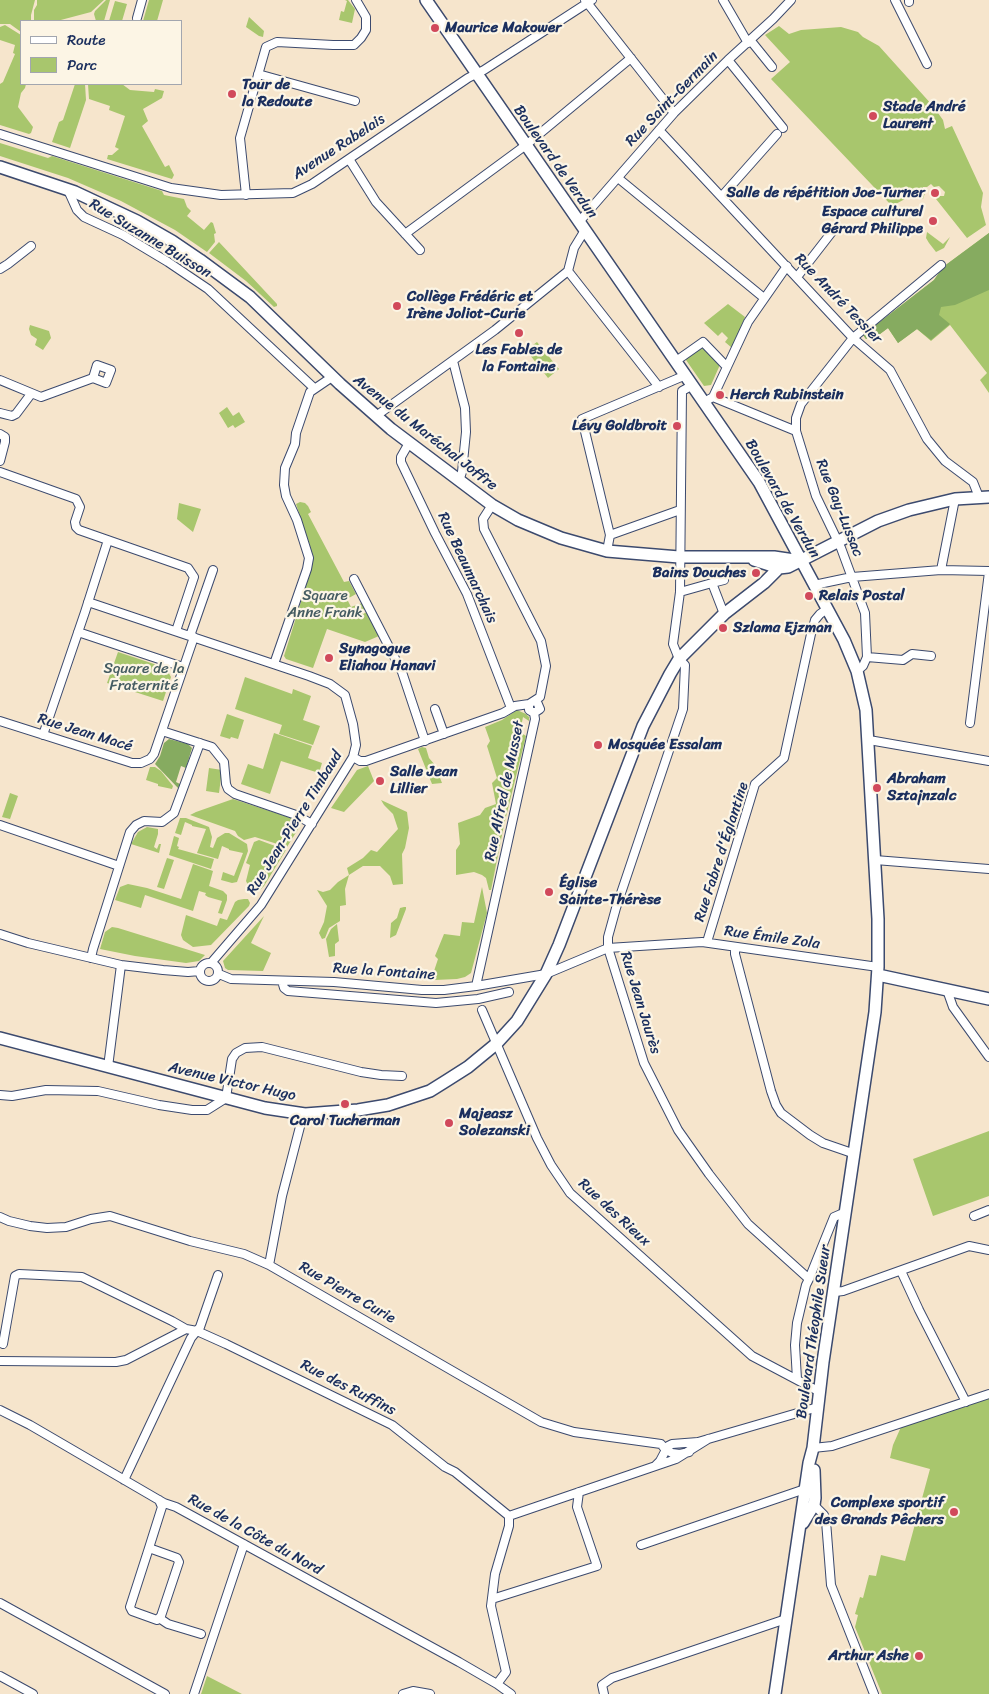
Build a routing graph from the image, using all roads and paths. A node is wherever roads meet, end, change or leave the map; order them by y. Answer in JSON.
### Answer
{"nodes":[{"id":1,"x":142,"y":0,"type":"edge"},
{"id":2,"x":356,"y":0,"type":"edge"},
{"id":3,"x":426,"y":0,"type":"edge"},
{"id":4,"x":723,"y":0,"type":"edge"},
{"id":5,"x":791,"y":0,"type":"edge"},
{"id":6,"x":895,"y":0,"type":"edge"},
{"id":7,"x":588,"y":1,"type":"edge"},
{"id":8,"x":137,"y":18,"type":"dead end"},
{"id":9,"x":749,"y":42,"type":"junction"},
{"id":10,"x":631,"y":58,"type":"junction"},
{"id":11,"x":728,"y":60,"type":"junction"},
{"id":12,"x":927,"y":64,"type":"dead end"},
{"id":13,"x":772,"y":67,"type":"dead end"},
{"id":14,"x":258,"y":74,"type":"junction"},
{"id":15,"x":476,"y":74,"type":"junction"},
{"id":16,"x":355,"y":101,"type":"dead end"},
{"id":17,"x":674,"y":113,"type":"junction"},
{"id":18,"x":783,"y":128,"type":"dead end"},
{"id":19,"x":659,"y":130,"type":"junction"},
{"id":20,"x":0,"y":134,"type":"edge"},
{"id":21,"x":777,"y":134,"type":"dead end"},
{"id":22,"x":526,"y":145,"type":"junction"},
{"id":23,"x":349,"y":159,"type":"junction"},
{"id":24,"x":0,"y":166,"type":"edge"},
{"id":25,"x":618,"y":178,"type":"junction"},
{"id":26,"x":68,"y":190,"type":"junction"},
{"id":27,"x":246,"y":195,"type":"junction"},
{"id":28,"x":722,"y":196,"type":"junction"},
{"id":29,"x":582,"y":226,"type":"junction"},
{"id":30,"x":835,"y":228,"type":"dead end"},
{"id":31,"x":405,"y":234,"type":"junction"},
{"id":32,"x":31,"y":246,"type":"dead end"},
{"id":33,"x":420,"y":250,"type":"dead end"},
{"id":34,"x":941,"y":265,"type":"dead end"},
{"id":35,"x":787,"y":266,"type":"junction"},
{"id":36,"x":0,"y":269,"type":"edge"},
{"id":37,"x":568,"y":270,"type":"junction"},
{"id":38,"x":797,"y":277,"type":"junction"},
{"id":39,"x":764,"y":298,"type":"junction"},
{"id":40,"x":853,"y":338,"type":"junction"},
{"id":41,"x":453,"y":361,"type":"junction"},
{"id":42,"x":676,"y":361,"type":"junction"},
{"id":43,"x":727,"y":367,"type":"junction"},
{"id":44,"x":686,"y":375,"type":"junction"},
{"id":45,"x":332,"y":377,"type":"junction"},
{"id":46,"x":93,"y":378,"type":"dead end"},
{"id":47,"x":0,"y":380,"type":"edge"},
{"id":48,"x":668,"y":383,"type":"junction"},
{"id":49,"x":692,"y":385,"type":"junction"},
{"id":50,"x":314,"y":388,"type":"junction"},
{"id":51,"x":659,"y":388,"type":"junction"},
{"id":52,"x":682,"y":391,"type":"junction"},
{"id":53,"x":31,"y":394,"type":"junction"},
{"id":54,"x":709,"y":399,"type":"junction"},
{"id":55,"x":0,"y":412,"type":"edge"},
{"id":56,"x":376,"y":416,"type":"junction"},
{"id":57,"x":796,"y":431,"type":"junction"},
{"id":58,"x":0,"y":434,"type":"edge"},
{"id":59,"x":409,"y":443,"type":"junction"},
{"id":60,"x":0,"y":461,"type":"edge"},
{"id":61,"x":0,"y":472,"type":"edge"},
{"id":62,"x":459,"y":480,"type":"junction"},
{"id":63,"x":984,"y":497,"type":"edge"},
{"id":64,"x":955,"y":499,"type":"junction"},
{"id":65,"x":492,"y":505,"type":"junction"},
{"id":66,"x":680,"y":510,"type":"junction"},
{"id":67,"x":610,"y":535,"type":"junction"},
{"id":68,"x":108,"y":540,"type":"junction"},
{"id":69,"x":838,"y":542,"type":"junction"},
{"id":70,"x":607,"y":551,"type":"junction"},
{"id":71,"x":679,"y":557,"type":"junction"},
{"id":72,"x":748,"y":558,"type":"junction"},
{"id":73,"x":801,"y":561,"type":"junction"},
{"id":74,"x":779,"y":568,"type":"junction"},
{"id":75,"x":213,"y":570,"type":"dead end"},
{"id":76,"x":942,"y":570,"type":"junction"},
{"id":77,"x":989,"y":572,"type":"edge"},
{"id":78,"x":852,"y":577,"type":"junction"},
{"id":79,"x":354,"y":579,"type":"dead end"},
{"id":80,"x":724,"y":580,"type":"dead end"},
{"id":81,"x":712,"y":583,"type":"junction"},
{"id":82,"x":814,"y":585,"type":"junction"},
{"id":83,"x":680,"y":592,"type":"junction"},
{"id":84,"x":88,"y":602,"type":"junction"},
{"id":85,"x":827,"y":609,"type":"junction"},
{"id":86,"x":724,"y":614,"type":"junction"},
{"id":87,"x":176,"y":631,"type":"junction"},
{"id":88,"x":78,"y":632,"type":"junction"},
{"id":89,"x":192,"y":636,"type":"junction"},
{"id":90,"x":867,"y":656,"type":"junction"},
{"id":91,"x":931,"y":656,"type":"dead end"},
{"id":92,"x":682,"y":662,"type":"junction"},
{"id":93,"x":274,"y":664,"type":"junction"},
{"id":94,"x":183,"y":666,"type":"junction"},
{"id":95,"x":857,"y":671,"type":"junction"},
{"id":96,"x":672,"y":676,"type":"junction"},
{"id":97,"x":684,"y":690,"type":"junction"},
{"id":98,"x":532,"y":702,"type":"junction"},
{"id":99,"x":511,"y":708,"type":"junction"},
{"id":100,"x":435,"y":709,"type":"dead end"},
{"id":101,"x":0,"y":721,"type":"edge"},
{"id":102,"x":970,"y":723,"type":"dead end"},
{"id":103,"x":162,"y":731,"type":"junction"},
{"id":104,"x":444,"y":734,"type":"junction"},
{"id":105,"x":44,"y":735,"type":"junction"},
{"id":106,"x":869,"y":740,"type":"junction"},
{"id":107,"x":426,"y":741,"type":"junction"},
{"id":108,"x":200,"y":743,"type":"junction"},
{"id":109,"x":353,"y":757,"type":"junction"},
{"id":110,"x":989,"y":761,"type":"edge"},
{"id":111,"x":312,"y":824,"type":"junction"},
{"id":112,"x":0,"y":825,"type":"edge"},
{"id":113,"x":875,"y":860,"type":"junction"},
{"id":114,"x":120,"y":866,"type":"junction"},
{"id":115,"x":989,"y":869,"type":"edge"},
{"id":116,"x":0,"y":934,"type":"edge"},
{"id":117,"x":707,"y":942,"type":"junction"},
{"id":118,"x":735,"y":947,"type":"junction"},
{"id":119,"x":608,"y":948,"type":"junction"},
{"id":120,"x":91,"y":958,"type":"junction"},
{"id":121,"x":211,"y":963,"type":"junction"},
{"id":122,"x":121,"y":964,"type":"junction"},
{"id":123,"x":200,"y":971,"type":"junction"},
{"id":124,"x":878,"y":971,"type":"junction"},
{"id":125,"x":219,"y":974,"type":"junction"},
{"id":126,"x":546,"y":974,"type":"junction"},
{"id":127,"x":282,"y":981,"type":"junction"},
{"id":128,"x":476,"y":986,"type":"junction"},
{"id":129,"x":947,"y":990,"type":"junction"},
{"id":130,"x":509,"y":992,"type":"dead end"},
{"id":131,"x":989,"y":999,"type":"edge"},
{"id":132,"x":482,"y":1010,"type":"dead end"},
{"id":133,"x":0,"y":1038,"type":"edge"},
{"id":134,"x":496,"y":1044,"type":"junction"},
{"id":135,"x":989,"y":1057,"type":"edge"},
{"id":136,"x":108,"y":1067,"type":"junction"},
{"id":137,"x":402,"y":1076,"type":"dead end"},
{"id":138,"x":0,"y":1095,"type":"edge"},
{"id":139,"x":226,"y":1098,"type":"junction"},
{"id":140,"x":305,"y":1114,"type":"junction"},
{"id":141,"x":855,"y":1154,"type":"junction"},
{"id":142,"x":989,"y":1210,"type":"edge"},
{"id":143,"x":846,"y":1214,"type":"junction"},
{"id":144,"x":974,"y":1216,"type":"dead end"},
{"id":145,"x":0,"y":1217,"type":"edge"},
{"id":146,"x":989,"y":1250,"type":"edge"},
{"id":147,"x":269,"y":1265,"type":"junction"},
{"id":148,"x":901,"y":1271,"type":"junction"},
{"id":149,"x":218,"y":1275,"type":"dead end"},
{"id":150,"x":809,"y":1279,"type":"junction"},
{"id":151,"x":835,"y":1292,"type":"junction"},
{"id":152,"x":186,"y":1330,"type":"junction"},
{"id":153,"x":197,"y":1332,"type":"junction"},
{"id":154,"x":3,"y":1344,"type":"dead end"},
{"id":155,"x":0,"y":1361,"type":"edge"},
{"id":156,"x":797,"y":1379,"type":"junction"},
{"id":157,"x":820,"y":1392,"type":"junction"},
{"id":158,"x":989,"y":1394,"type":"edge"},
{"id":159,"x":966,"y":1402,"type":"junction"},
{"id":160,"x":818,"y":1407,"type":"junction"},
{"id":161,"x":0,"y":1410,"type":"edge"},
{"id":162,"x":708,"y":1439,"type":"junction"},
{"id":163,"x":665,"y":1449,"type":"junction"},
{"id":164,"x":813,"y":1451,"type":"junction"},
{"id":165,"x":689,"y":1452,"type":"junction"},
{"id":166,"x":653,"y":1467,"type":"junction"},
{"id":167,"x":124,"y":1480,"type":"junction"},
{"id":168,"x":805,"y":1489,"type":"junction"},
{"id":169,"x":579,"y":1492,"type":"junction"},
{"id":170,"x":159,"y":1500,"type":"junction"},
{"id":171,"x":814,"y":1504,"type":"junction"},
{"id":172,"x":509,"y":1516,"type":"junction"},
{"id":173,"x":808,"y":1516,"type":"junction"},
{"id":174,"x":826,"y":1521,"type":"junction"},
{"id":175,"x":800,"y":1526,"type":"junction"},
{"id":176,"x":244,"y":1544,"type":"junction"},
{"id":177,"x":641,"y":1545,"type":"dead end"},
{"id":178,"x":149,"y":1548,"type":"junction"},
{"id":179,"x":492,"y":1599,"type":"junction"},
{"id":180,"x":0,"y":1603,"type":"edge"},
{"id":181,"x":159,"y":1618,"type":"junction"},
{"id":182,"x":786,"y":1620,"type":"junction"},
{"id":183,"x":201,"y":1634,"type":"dead end"},
{"id":184,"x":0,"y":1676,"type":"edge"},
{"id":185,"x":498,"y":1684,"type":"junction"},
{"id":186,"x":33,"y":1694,"type":"edge"},
{"id":187,"x":165,"y":1694,"type":"edge"},
{"id":188,"x":194,"y":1694,"type":"edge"},
{"id":189,"x":403,"y":1694,"type":"edge"},
{"id":190,"x":430,"y":1694,"type":"edge"},
{"id":191,"x":511,"y":1694,"type":"edge"},
{"id":192,"x":604,"y":1694,"type":"edge"},
{"id":193,"x":775,"y":1694,"type":"edge"},
{"id":194,"x":874,"y":1694,"type":"edge"}],
"edges":[{"from":1,"to":8,"type":"street"},
{"from":2,"to":14,"type":"street"},
{"from":3,"to":15,"type":"main road","name":"Boulevard de Verdun"},
{"from":4,"to":9,"type":"street"},
{"from":5,"to":9,"type":"street","name":"Rue Saint-Germain"},
{"from":6,"to":12,"type":"street"},
{"from":7,"to":10,"type":"street"},
{"from":7,"to":15,"type":"street","name":"Avenue Rabelais"},
{"from":9,"to":11,"type":"street","name":"Rue Saint-Germain"},
{"from":9,"to":13,"type":"street"},
{"from":10,"to":17,"type":"street"},
{"from":10,"to":22,"type":"street"},
{"from":11,"to":17,"type":"street","name":"Rue Saint-Germain"},
{"from":11,"to":18,"type":"street"},
{"from":14,"to":16,"type":"street"},
{"from":14,"to":27,"type":"street"},
{"from":15,"to":22,"type":"main road","name":"Boulevard de Verdun"},
{"from":15,"to":23,"type":"street","name":"Avenue Rabelais"},
{"from":17,"to":19,"type":"street","name":"Rue Saint-Germain"},
{"from":19,"to":25,"type":"street","name":"Rue Saint-Germain"},
{"from":19,"to":28,"type":"street","name":"Rue André Tessier"},
{"from":20,"to":27,"type":"street","name":"Avenue Rabelais"},
{"from":21,"to":28,"type":"street"},
{"from":22,"to":29,"type":"main road","name":"Boulevard de Verdun"},
{"from":22,"to":31,"type":"street"},
{"from":23,"to":27,"type":"street","name":"Avenue Rabelais"},
{"from":23,"to":31,"type":"street"},
{"from":24,"to":26,"type":"main road","name":"Avenue du Maréchal Joffre"},
{"from":25,"to":29,"type":"street","name":"Rue Saint-Germain"},
{"from":25,"to":39,"type":"street"},
{"from":26,"to":45,"type":"main road","name":"Avenue du Maréchal Joffre"},
{"from":26,"to":50,"type":"street","name":"Rue Suzanne Buisson"},
{"from":28,"to":35,"type":"street","name":"Rue André Tessier"},
{"from":29,"to":37,"type":"street","name":"Rue Saint-Germain"},
{"from":29,"to":42,"type":"main road","name":"Boulevard de Verdun"},
{"from":30,"to":38,"type":"street"},
{"from":31,"to":33,"type":"street"},
{"from":32,"to":36,"type":"street"},
{"from":34,"to":40,"type":"street","name":"Rue Gay-Lussac"},
{"from":35,"to":38,"type":"street","name":"Rue André Tessier"},
{"from":35,"to":39,"type":"street"},
{"from":37,"to":41,"type":"street"},
{"from":37,"to":51,"type":"street"},
{"from":38,"to":40,"type":"street","name":"Rue André Tessier"},
{"from":39,"to":43,"type":"street"},
{"from":40,"to":57,"type":"street","name":"Rue Gay-Lussac"},
{"from":40,"to":63,"type":"street","name":"Rue André Tessier"},
{"from":41,"to":56,"type":"street"},
{"from":41,"to":62,"type":"street"},
{"from":42,"to":43,"type":"street"},
{"from":42,"to":44,"type":"main road","name":"Boulevard de Verdun"},
{"from":43,"to":54,"type":"street"},
{"from":44,"to":48,"type":"street"},
{"from":44,"to":49,"type":"main road","name":"Boulevard de Verdun"},
{"from":45,"to":50,"type":"street"},
{"from":45,"to":56,"type":"main road","name":"Avenue du Maréchal Joffre"},
{"from":46,"to":53,"type":"street"},
{"from":47,"to":53,"type":"street"},
{"from":48,"to":51,"type":"street"},
{"from":48,"to":52,"type":"street"},
{"from":49,"to":52,"type":"street"},
{"from":49,"to":54,"type":"main road","name":"Boulevard de Verdun"},
{"from":50,"to":93,"type":"street"},
{"from":51,"to":67,"type":"street"},
{"from":52,"to":66,"type":"street","name":"Rue Jean Jaurès"},
{"from":53,"to":55,"type":"street"},
{"from":54,"to":57,"type":"street"},
{"from":54,"to":73,"type":"main road","name":"Boulevard de Verdun"},
{"from":56,"to":59,"type":"main road","name":"Avenue du Maréchal Joffre"},
{"from":57,"to":69,"type":"street","name":"Rue Gay-Lussac"},
{"from":58,"to":60,"type":"street"},
{"from":59,"to":62,"type":"main road","name":"Avenue du Maréchal Joffre"},
{"from":59,"to":99,"type":"street","name":"Rue Beaumarchais"},
{"from":61,"to":68,"type":"street"},
{"from":62,"to":65,"type":"main road","name":"Avenue du Maréchal Joffre"},
{"from":63,"to":64,"type":"main road"},
{"from":64,"to":69,"type":"main road"},
{"from":64,"to":76,"type":"street"},
{"from":65,"to":70,"type":"main road","name":"Avenue du Maréchal Joffre"},
{"from":65,"to":98,"type":"street"},
{"from":66,"to":67,"type":"street"},
{"from":66,"to":71,"type":"street","name":"Rue Jean Jaurès"},
{"from":67,"to":70,"type":"street"},
{"from":68,"to":84,"type":"street"},
{"from":68,"to":87,"type":"street"},
{"from":69,"to":73,"type":"main road"},
{"from":69,"to":78,"type":"street","name":"Rue Gay-Lussac"},
{"from":70,"to":71,"type":"main road","name":"Avenue du Maréchal Joffre"},
{"from":71,"to":72,"type":"main road","name":"Avenue du Maréchal Joffre"},
{"from":71,"to":83,"type":"street","name":"Rue Jean Jaurès"},
{"from":72,"to":73,"type":"main road","name":"Avenue du Maréchal Joffre"},
{"from":72,"to":74,"type":"main road"},
{"from":73,"to":74,"type":"main road"},
{"from":73,"to":82,"type":"main road","name":"Boulevard de Verdun"},
{"from":74,"to":86,"type":"main road","name":"Avenue Victor Hugo"},
{"from":75,"to":89,"type":"street"},
{"from":76,"to":77,"type":"street"},
{"from":76,"to":78,"type":"street"},
{"from":77,"to":102,"type":"street"},
{"from":78,"to":82,"type":"street"},
{"from":78,"to":90,"type":"street","name":"Rue Gay-Lussac"},
{"from":79,"to":107,"type":"street"},
{"from":80,"to":81,"type":"street"},
{"from":81,"to":83,"type":"street"},
{"from":81,"to":86,"type":"street"},
{"from":82,"to":85,"type":"main road","name":"Boulevard de Verdun"},
{"from":83,"to":92,"type":"street","name":"Rue Jean Jaurès"},
{"from":84,"to":87,"type":"street","name":"Rue Jean-Pierre Timbaud"},
{"from":84,"to":88,"type":"street"},
{"from":85,"to":95,"type":"main road","name":"Boulevard de Verdun"},
{"from":85,"to":117,"type":"street","name":"Rue Fabre d'Églantine"},
{"from":86,"to":92,"type":"main road","name":"Avenue Victor Hugo"},
{"from":87,"to":89,"type":"street","name":"Rue Jean-Pierre Timbaud"},
{"from":88,"to":94,"type":"street"},
{"from":88,"to":105,"type":"street"},
{"from":89,"to":93,"type":"street","name":"Rue Jean-Pierre Timbaud"},
{"from":89,"to":94,"type":"street"},
{"from":90,"to":91,"type":"street"},
{"from":90,"to":95,"type":"street"},
{"from":92,"to":96,"type":"main road","name":"Avenue Victor Hugo"},
{"from":92,"to":97,"type":"street","name":"Rue Jean Jaurès"},
{"from":93,"to":109,"type":"street","name":"Rue Jean-Pierre Timbaud"},
{"from":94,"to":103,"type":"street"},
{"from":95,"to":106,"type":"main road","name":"Boulevard de Verdun"},
{"from":96,"to":97,"type":"street"},
{"from":96,"to":126,"type":"main road","name":"Avenue Victor Hugo"},
{"from":97,"to":119,"type":"street","name":"Rue Jean Jaurès"},
{"from":98,"to":99,"type":"street"},
{"from":98,"to":128,"type":"street","name":"Rue Alfred de Musset"},
{"from":99,"to":104,"type":"street"},
{"from":100,"to":104,"type":"street"},
{"from":101,"to":105,"type":"street","name":"Rue Jean Macé"},
{"from":103,"to":105,"type":"street","name":"Rue Jean Macé"},
{"from":103,"to":108,"type":"street"},
{"from":104,"to":107,"type":"street"},
{"from":106,"to":110,"type":"street"},
{"from":106,"to":113,"type":"main road","name":"Boulevard de Verdun"},
{"from":107,"to":109,"type":"street"},
{"from":108,"to":111,"type":"street"},
{"from":108,"to":114,"type":"street"},
{"from":109,"to":111,"type":"street","name":"Rue Jean-Pierre Timbaud"},
{"from":111,"to":121,"type":"street","name":"Rue Jean-Pierre Timbaud"},
{"from":112,"to":114,"type":"street"},
{"from":113,"to":115,"type":"street"},
{"from":113,"to":124,"type":"main road","name":"Boulevard de Verdun"},
{"from":114,"to":120,"type":"street"},
{"from":116,"to":120,"type":"street"},
{"from":117,"to":118,"type":"street","name":"Rue Émile Zola"},
{"from":117,"to":119,"type":"street","name":"Rue Émile Zola"},
{"from":118,"to":124,"type":"street","name":"Rue Émile Zola"},
{"from":118,"to":141,"type":"street"},
{"from":119,"to":126,"type":"street","name":"Rue Émile Zola"},
{"from":119,"to":150,"type":"street","name":"Rue Jean Jaurès"},
{"from":120,"to":122,"type":"street"},
{"from":121,"to":123,"type":"street"},
{"from":121,"to":125,"type":"street"},
{"from":122,"to":123,"type":"street"},
{"from":122,"to":136,"type":"street"},
{"from":123,"to":125,"type":"street"},
{"from":124,"to":129,"type":"main road"},
{"from":124,"to":141,"type":"main road","name":"Boulevard de Verdun"},
{"from":125,"to":127,"type":"street","name":"Rue la Fontaine"},
{"from":126,"to":128,"type":"street","name":"Rue la Fontaine"},
{"from":126,"to":134,"type":"main road","name":"Avenue Victor Hugo"},
{"from":127,"to":128,"type":"street","name":"Rue la Fontaine"},
{"from":127,"to":130,"type":"street"},
{"from":129,"to":131,"type":"main road"},
{"from":129,"to":135,"type":"street"},
{"from":132,"to":134,"type":"street","name":"Rue des Rieux"},
{"from":133,"to":136,"type":"main road","name":"Avenue Victor Hugo"},
{"from":134,"to":140,"type":"main road","name":"Avenue Victor Hugo"},
{"from":134,"to":156,"type":"street","name":"Rue des Rieux"},
{"from":136,"to":139,"type":"main road","name":"Avenue Victor Hugo"},
{"from":137,"to":139,"type":"street"},
{"from":138,"to":139,"type":"street"},
{"from":139,"to":140,"type":"main road","name":"Avenue Victor Hugo"},
{"from":140,"to":147,"type":"street"},
{"from":141,"to":143,"type":"main road","name":"Boulevard Théophile Sueur"},
{"from":142,"to":144,"type":"street"},
{"from":143,"to":150,"type":"street"},
{"from":143,"to":151,"type":"main road","name":"Boulevard Théophile Sueur"},
{"from":145,"to":147,"type":"street","name":"Rue Pierre Curie"},
{"from":146,"to":148,"type":"street"},
{"from":147,"to":163,"type":"street","name":"Rue Pierre Curie"},
{"from":148,"to":151,"type":"street"},
{"from":148,"to":159,"type":"street"},
{"from":149,"to":153,"type":"street"},
{"from":150,"to":156,"type":"street"},
{"from":151,"to":157,"type":"main road","name":"Boulevard Théophile Sueur"},
{"from":152,"to":153,"type":"street","name":"Rue des Ruffins"},
{"from":152,"to":154,"type":"street"},
{"from":152,"to":155,"type":"street"},
{"from":153,"to":167,"type":"street"},
{"from":153,"to":172,"type":"street","name":"Rue des Ruffins"},
{"from":156,"to":157,"type":"street","name":"Rue des Rieux"},
{"from":157,"to":160,"type":"main road","name":"Boulevard Théophile Sueur"},
{"from":158,"to":159,"type":"street"},
{"from":159,"to":164,"type":"street"},
{"from":160,"to":162,"type":"street"},
{"from":160,"to":164,"type":"main road","name":"Boulevard Théophile Sueur"},
{"from":161,"to":167,"type":"street","name":"Rue de la Côte du Nord"},
{"from":162,"to":163,"type":"street"},
{"from":162,"to":165,"type":"street"},
{"from":163,"to":165,"type":"street","name":"Rue Pierre Curie"},
{"from":163,"to":166,"type":"street"},
{"from":164,"to":168,"type":"main road","name":"Boulevard Théophile Sueur"},
{"from":164,"to":171,"type":"main road","name":"Boulevard Théophile Sueur"},
{"from":165,"to":166,"type":"street"},
{"from":166,"to":169,"type":"street"},
{"from":167,"to":170,"type":"street","name":"Rue de la Côte du Nord"},
{"from":168,"to":175,"type":"main road","name":"Boulevard Théophile Sueur"},
{"from":168,"to":177,"type":"street"},
{"from":169,"to":172,"type":"street"},
{"from":169,"to":179,"type":"street"},
{"from":170,"to":176,"type":"street","name":"Rue de la Côte du Nord"},
{"from":170,"to":178,"type":"street"},
{"from":171,"to":173,"type":"main road","name":"Boulevard Théophile Sueur"},
{"from":171,"to":174,"type":"street"},
{"from":172,"to":179,"type":"street"},
{"from":173,"to":174,"type":"street"},
{"from":173,"to":175,"type":"main road","name":"Boulevard Théophile Sueur"},
{"from":174,"to":194,"type":"street"},
{"from":175,"to":182,"type":"main road","name":"Boulevard Théophile Sueur"},
{"from":176,"to":185,"type":"street","name":"Rue de la Côte du Nord"},
{"from":176,"to":188,"type":"street"},
{"from":178,"to":181,"type":"street"},
{"from":178,"to":181,"type":"street"},
{"from":179,"to":185,"type":"street"},
{"from":180,"to":187,"type":"street"},
{"from":181,"to":183,"type":"street"},
{"from":182,"to":192,"type":"street"},
{"from":182,"to":193,"type":"main road","name":"Boulevard Théophile Sueur"},
{"from":184,"to":186,"type":"street"},
{"from":185,"to":191,"type":"street"},
{"from":189,"to":190,"type":"street"}]}
